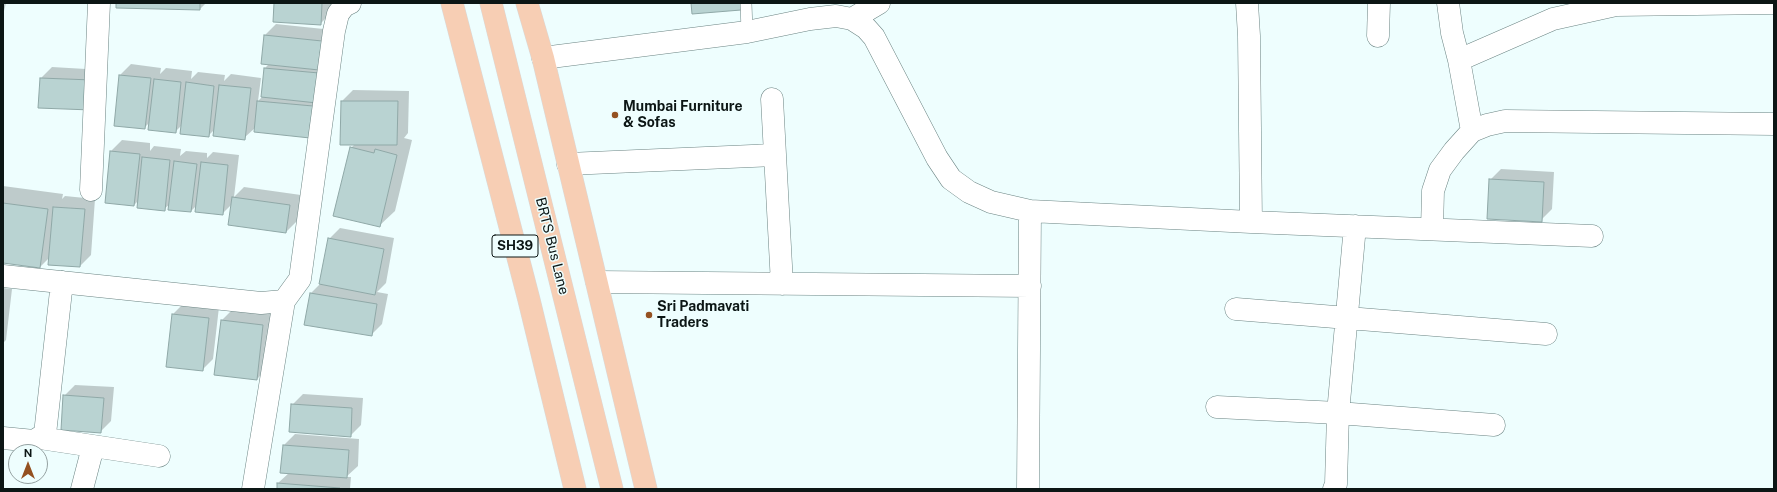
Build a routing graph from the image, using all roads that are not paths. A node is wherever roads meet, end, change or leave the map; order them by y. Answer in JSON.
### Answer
{"nodes":[{"id":1,"x":99,"y":3,"type":"edge"},
{"id":2,"x":350,"y":3,"type":"edge"},
{"id":3,"x":452,"y":3,"type":"edge"},
{"id":4,"x":491,"y":3,"type":"edge"},
{"id":5,"x":527,"y":3,"type":"edge"},
{"id":6,"x":746,"y":3,"type":"edge"},
{"id":7,"x":879,"y":3,"type":"edge"},
{"id":8,"x":1247,"y":3,"type":"edge"},
{"id":9,"x":1379,"y":3,"type":"edge"},
{"id":10,"x":1448,"y":3,"type":"edge"},
{"id":11,"x":1774,"y":3,"type":"edge"},
{"id":12,"x":852,"y":19,"type":"junction"},
{"id":13,"x":747,"y":32,"type":"junction"},
{"id":14,"x":1378,"y":36,"type":"dead end"},
{"id":15,"x":543,"y":58,"type":"junction"},
{"id":16,"x":1459,"y":60,"type":"junction"},
{"id":17,"x":772,"y":99,"type":"dead end"},
{"id":18,"x":1774,"y":124,"type":"edge"},
{"id":19,"x":1472,"y":132,"type":"junction"},
{"id":20,"x":775,"y":155,"type":"junction"},
{"id":21,"x":568,"y":164,"type":"junction"},
{"id":22,"x":91,"y":190,"type":"dead end"},
{"id":23,"x":1030,"y":210,"type":"junction"},
{"id":24,"x":1251,"y":222,"type":"junction"},
{"id":25,"x":1355,"y":226,"type":"junction"},
{"id":26,"x":1432,"y":229,"type":"junction"},
{"id":27,"x":1592,"y":236,"type":"dead end"},
{"id":28,"x":3,"y":276,"type":"edge"},
{"id":29,"x":62,"y":282,"type":"junction"},
{"id":30,"x":597,"y":282,"type":"junction"},
{"id":31,"x":782,"y":284,"type":"junction"},
{"id":32,"x":1030,"y":286,"type":"junction"},
{"id":33,"x":284,"y":300,"type":"junction"},
{"id":34,"x":1236,"y":309,"type":"dead end"},
{"id":35,"x":1347,"y":318,"type":"junction"},
{"id":36,"x":1546,"y":334,"type":"dead end"},
{"id":37,"x":1217,"y":408,"type":"dead end"},
{"id":38,"x":1338,"y":413,"type":"junction"},
{"id":39,"x":1494,"y":425,"type":"dead end"},
{"id":40,"x":3,"y":438,"type":"edge"},
{"id":41,"x":40,"y":438,"type":"junction"},
{"id":42,"x":93,"y":447,"type":"junction"},
{"id":43,"x":159,"y":456,"type":"dead end"},
{"id":44,"x":82,"y":489,"type":"edge"},
{"id":45,"x":253,"y":489,"type":"edge"},
{"id":46,"x":575,"y":489,"type":"edge"},
{"id":47,"x":612,"y":489,"type":"edge"},
{"id":48,"x":646,"y":489,"type":"edge"},
{"id":49,"x":1028,"y":489,"type":"edge"},
{"id":50,"x":1334,"y":489,"type":"edge"}],
"edges":[{"from":1,"to":22,"type":"street"},
{"from":2,"to":33,"type":"street"},
{"from":3,"to":46,"type":"main road","number":"SH39"},
{"from":4,"to":47,"type":"main road","name":"BRTS Bus Lane"},
{"from":5,"to":15,"type":"main road"},
{"from":6,"to":13,"type":"lane"},
{"from":7,"to":12,"type":"street"},
{"from":8,"to":24,"type":"street"},
{"from":9,"to":14,"type":"street"},
{"from":10,"to":16,"type":"street"},
{"from":11,"to":16,"type":"street"},
{"from":12,"to":13,"type":"street"},
{"from":12,"to":23,"type":"street"},
{"from":13,"to":15,"type":"street"},
{"from":15,"to":21,"type":"main road"},
{"from":16,"to":19,"type":"street"},
{"from":17,"to":20,"type":"street"},
{"from":18,"to":19,"type":"street"},
{"from":19,"to":26,"type":"street"},
{"from":20,"to":21,"type":"street"},
{"from":20,"to":31,"type":"street"},
{"from":21,"to":30,"type":"main road"},
{"from":23,"to":24,"type":"street"},
{"from":23,"to":32,"type":"street"},
{"from":24,"to":25,"type":"street"},
{"from":25,"to":26,"type":"street"},
{"from":25,"to":35,"type":"street"},
{"from":26,"to":27,"type":"street"},
{"from":28,"to":29,"type":"street"},
{"from":29,"to":33,"type":"street"},
{"from":29,"to":41,"type":"street"},
{"from":30,"to":31,"type":"street"},
{"from":30,"to":48,"type":"main road"},
{"from":31,"to":32,"type":"street"},
{"from":32,"to":49,"type":"street"},
{"from":33,"to":45,"type":"street"},
{"from":34,"to":35,"type":"street"},
{"from":35,"to":36,"type":"street"},
{"from":35,"to":38,"type":"street"},
{"from":37,"to":38,"type":"street"},
{"from":38,"to":39,"type":"street"},
{"from":38,"to":50,"type":"street"},
{"from":40,"to":41,"type":"street"},
{"from":41,"to":42,"type":"street"},
{"from":42,"to":43,"type":"street"},
{"from":42,"to":44,"type":"street"}]}
